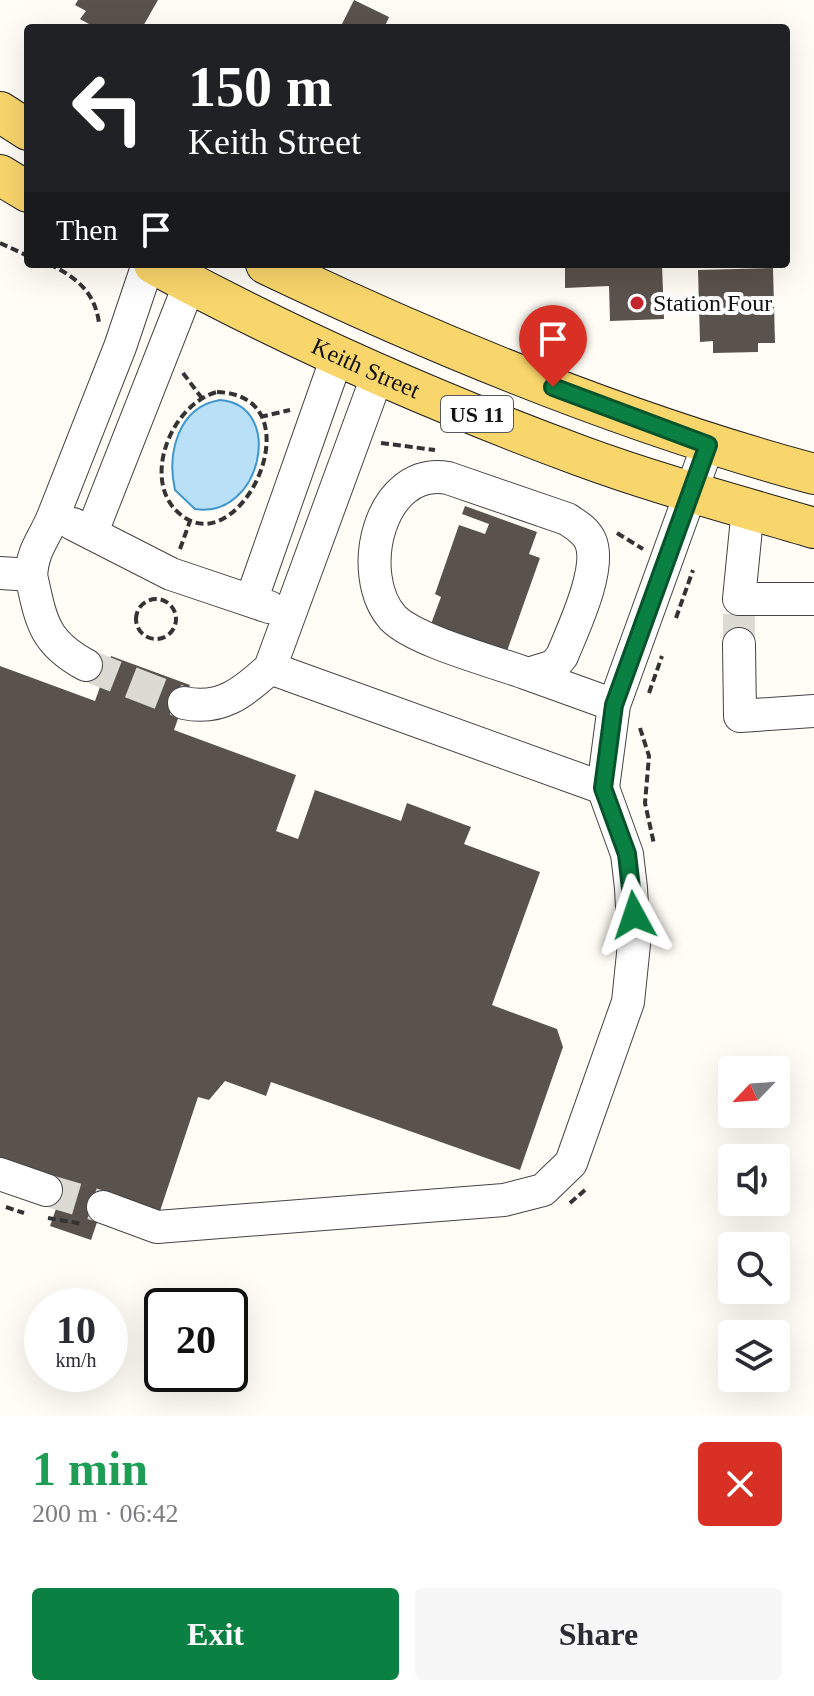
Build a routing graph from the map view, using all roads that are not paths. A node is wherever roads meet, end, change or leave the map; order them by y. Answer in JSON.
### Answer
{"nodes":[{"id":1,"x":0,"y":112,"type":"edge"},
{"id":2,"x":24,"y":127,"type":"edge"},
{"id":3,"x":0,"y":175,"type":"edge"},
{"id":4,"x":24,"y":190,"type":"edge"},
{"id":5,"x":147,"y":268,"type":"edge"},
{"id":6,"x":162,"y":268,"type":"edge"},
{"id":7,"x":274,"y":268,"type":"edge"},
{"id":8,"x":190,"y":283,"type":"junction"},
{"id":9,"x":354,"y":364,"type":"junction"},
{"id":10,"x":553,"y":387,"type":"junction"},
{"id":11,"x":708,"y":445,"type":"junction"},
{"id":12,"x":814,"y":474,"type":"edge"},
{"id":13,"x":690,"y":491,"type":"junction"},
{"id":14,"x":748,"y":508,"type":"junction"},
{"id":15,"x":53,"y":517,"type":"junction"},
{"id":16,"x":814,"y":528,"type":"edge"},
{"id":17,"x":92,"y":532,"type":"junction"},
{"id":18,"x":15,"y":574,"type":"edge"},
{"id":19,"x":814,"y":599,"type":"edge"},
{"id":20,"x":251,"y":601,"type":"junction"},
{"id":21,"x":291,"y":615,"type":"junction"},
{"id":22,"x":739,"y":619,"type":"junction"},
{"id":23,"x":86,"y":665,"type":"tunnel mouth"},
{"id":24,"x":270,"y":668,"type":"junction"},
{"id":25,"x":528,"y":674,"type":"junction"},
{"id":26,"x":184,"y":703,"type":"tunnel mouth"},
{"id":27,"x":627,"y":710,"type":"junction"},
{"id":28,"x":814,"y":711,"type":"edge"},
{"id":29,"x":603,"y":788,"type":"junction"},
{"id":30,"x":0,"y":1174,"type":"edge"},
{"id":31,"x":46,"y":1190,"type":"tunnel mouth"},
{"id":32,"x":99,"y":1217,"type":"tunnel mouth"}],
"edges":[{"from":1,"to":2,"type":"main road"},
{"from":3,"to":4,"type":"main road"},
{"from":5,"to":15,"type":"street"},
{"from":6,"to":8,"type":"main road","name":"Keith Street","number":"US 11"},
{"from":7,"to":10,"type":"main road","number":"US 11"},
{"from":8,"to":9,"type":"main road","name":"Keith Street","number":"US 11"},
{"from":8,"to":17,"type":"street"},
{"from":9,"to":10,"type":"main road"},
{"from":9,"to":13,"type":"main road","name":"Keith Street","number":"US 11"},
{"from":9,"to":20,"type":"street"},
{"from":9,"to":21,"type":"street"},
{"from":10,"to":11,"type":"main road","number":"US 11"},
{"from":11,"to":12,"type":"main road","number":"US 11"},
{"from":11,"to":13,"type":"street"},
{"from":13,"to":14,"type":"main road","name":"Keith Street","number":"US 11"},
{"from":13,"to":27,"type":"street"},
{"from":14,"to":16,"type":"main road","name":"Keith Street","number":"US 11"},
{"from":14,"to":22,"type":"street"},
{"from":15,"to":17,"type":"street"},
{"from":15,"to":18,"type":"street"},
{"from":17,"to":20,"type":"street"},
{"from":18,"to":23,"type":"street"},
{"from":19,"to":22,"type":"street"},
{"from":20,"to":21,"type":"street"},
{"from":21,"to":24,"type":"street"},
{"from":22,"to":28,"type":"street"},
{"from":24,"to":26,"type":"street"},
{"from":24,"to":29,"type":"street"},
{"from":25,"to":25,"type":"street"},
{"from":25,"to":27,"type":"street"},
{"from":27,"to":29,"type":"street"},
{"from":29,"to":32,"type":"street"},
{"from":30,"to":31,"type":"street"}]}
